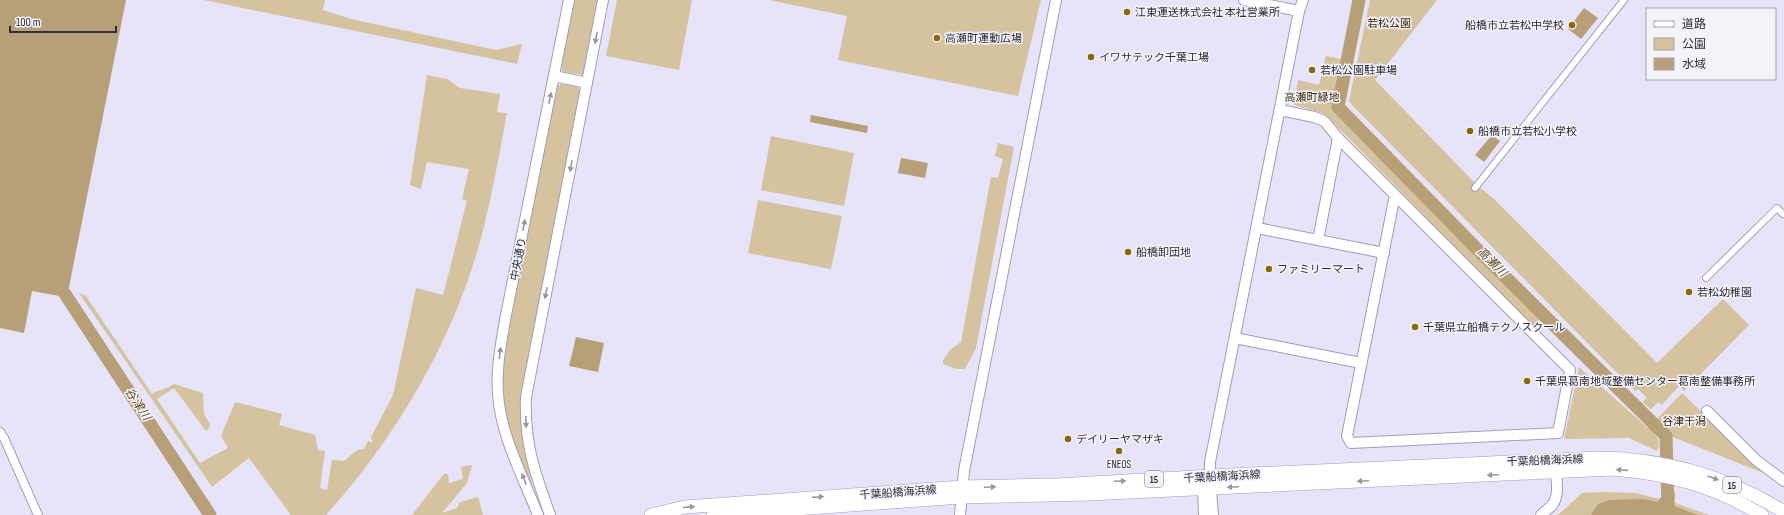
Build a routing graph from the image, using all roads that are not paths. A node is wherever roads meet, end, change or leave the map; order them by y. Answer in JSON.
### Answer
{"nodes":[{"id":1,"x":569,"y":0,"type":"edge"},
{"id":2,"x":603,"y":0,"type":"edge"},
{"id":3,"x":1056,"y":0,"type":"edge"},
{"id":4,"x":1244,"y":0,"type":"edge"},
{"id":5,"x":1302,"y":0,"type":"edge"},
{"id":6,"x":1624,"y":0,"type":"edge"},
{"id":7,"x":1299,"y":11,"type":"junction"},
{"id":8,"x":554,"y":76,"type":"junction"},
{"id":9,"x":587,"y":82,"type":"junction"},
{"id":10,"x":1280,"y":110,"type":"junction"},
{"id":11,"x":1338,"y":138,"type":"junction"},
{"id":12,"x":1475,"y":188,"type":"dead end"},
{"id":13,"x":1395,"y":194,"type":"junction"},
{"id":14,"x":1783,"y":214,"type":"dead end"},
{"id":15,"x":1257,"y":228,"type":"junction"},
{"id":16,"x":1318,"y":240,"type":"junction"},
{"id":17,"x":1384,"y":253,"type":"junction"},
{"id":18,"x":1706,"y":278,"type":"dead end"},
{"id":19,"x":1235,"y":338,"type":"junction"},
{"id":20,"x":1361,"y":363,"type":"junction"},
{"id":21,"x":1707,"y":411,"type":"dead end"},
{"id":22,"x":0,"y":432,"type":"edge"},
{"id":23,"x":1555,"y":459,"type":"junction"},
{"id":24,"x":1660,"y":469,"type":"junction"},
{"id":25,"x":1677,"y":472,"type":"junction"},
{"id":26,"x":1556,"y":473,"type":"junction"},
{"id":27,"x":1784,"y":481,"type":"edge"},
{"id":28,"x":1208,"y":484,"type":"junction"},
{"id":29,"x":962,"y":492,"type":"junction"},
{"id":30,"x":1784,"y":512,"type":"edge"},
{"id":31,"x":38,"y":515,"type":"edge"},
{"id":32,"x":538,"y":515,"type":"edge"},
{"id":33,"x":550,"y":515,"type":"edge"},
{"id":34,"x":651,"y":515,"type":"edge"},
{"id":35,"x":713,"y":515,"type":"edge"},
{"id":36,"x":960,"y":515,"type":"edge"},
{"id":37,"x":1204,"y":515,"type":"edge"},
{"id":38,"x":1213,"y":515,"type":"edge"},
{"id":39,"x":1541,"y":515,"type":"edge"},
{"id":40,"x":1762,"y":515,"type":"edge"}],
"edges":[{"from":1,"to":8,"type":"street","name":"中央通り"},
{"from":2,"to":9,"type":"street","one_way":true},
{"from":3,"to":29,"type":"street"},
{"from":4,"to":7,"type":"street"},
{"from":5,"to":7,"type":"street"},
{"from":6,"to":12,"type":"street"},
{"from":7,"to":10,"type":"street"},
{"from":8,"to":9,"type":"street"},
{"from":32,"to":8,"type":"street","name":"中央通り","one_way":true},
{"from":9,"to":33,"type":"street","one_way":true},
{"from":10,"to":11,"type":"street"},
{"from":10,"to":15,"type":"street"},
{"from":11,"to":13,"type":"street"},
{"from":11,"to":16,"type":"street"},
{"from":13,"to":17,"type":"street"},
{"from":13,"to":20,"type":"street"},
{"from":14,"to":18,"type":"street"},
{"from":15,"to":16,"type":"street"},
{"from":15,"to":19,"type":"street"},
{"from":16,"to":17,"type":"street"},
{"from":17,"to":20,"type":"street"},
{"from":19,"to":20,"type":"street"},
{"from":19,"to":28,"type":"street"},
{"from":21,"to":27,"type":"street"},
{"from":22,"to":31,"type":"street"},
{"from":23,"to":24,"type":"main road","name":"千葉船橋海浜線","number":"15"},
{"from":23,"to":26,"type":"street"},
{"from":23,"to":28,"type":"main road","name":"千葉船橋海浜線","number":"15"},
{"from":24,"to":25,"type":"main road","name":"千葉船橋海浜線","number":"15"},
{"from":24,"to":26,"type":"main road","name":"千葉船橋海浜線","number":"15","one_way":true},
{"from":25,"to":30,"type":"main road","name":"千葉船橋海浜線","number":"15","one_way":true},
{"from":25,"to":40,"type":"main road","name":"千葉船橋海浜線","number":"15"},
{"from":26,"to":28,"type":"main road","name":"千葉船橋海浜線","number":"15","one_way":true},
{"from":26,"to":39,"type":"street"},
{"from":28,"to":29,"type":"main road","name":"千葉船橋海浜線","number":"15"},
{"from":28,"to":37,"type":"street"},
{"from":28,"to":38,"type":"street"},
{"from":34,"to":29,"type":"main road","name":"千葉船橋海浜線","number":"15","one_way":true},
{"from":29,"to":35,"type":"main road","name":"千葉船橋海浜線","number":"15"},
{"from":29,"to":36,"type":"street"}]}
